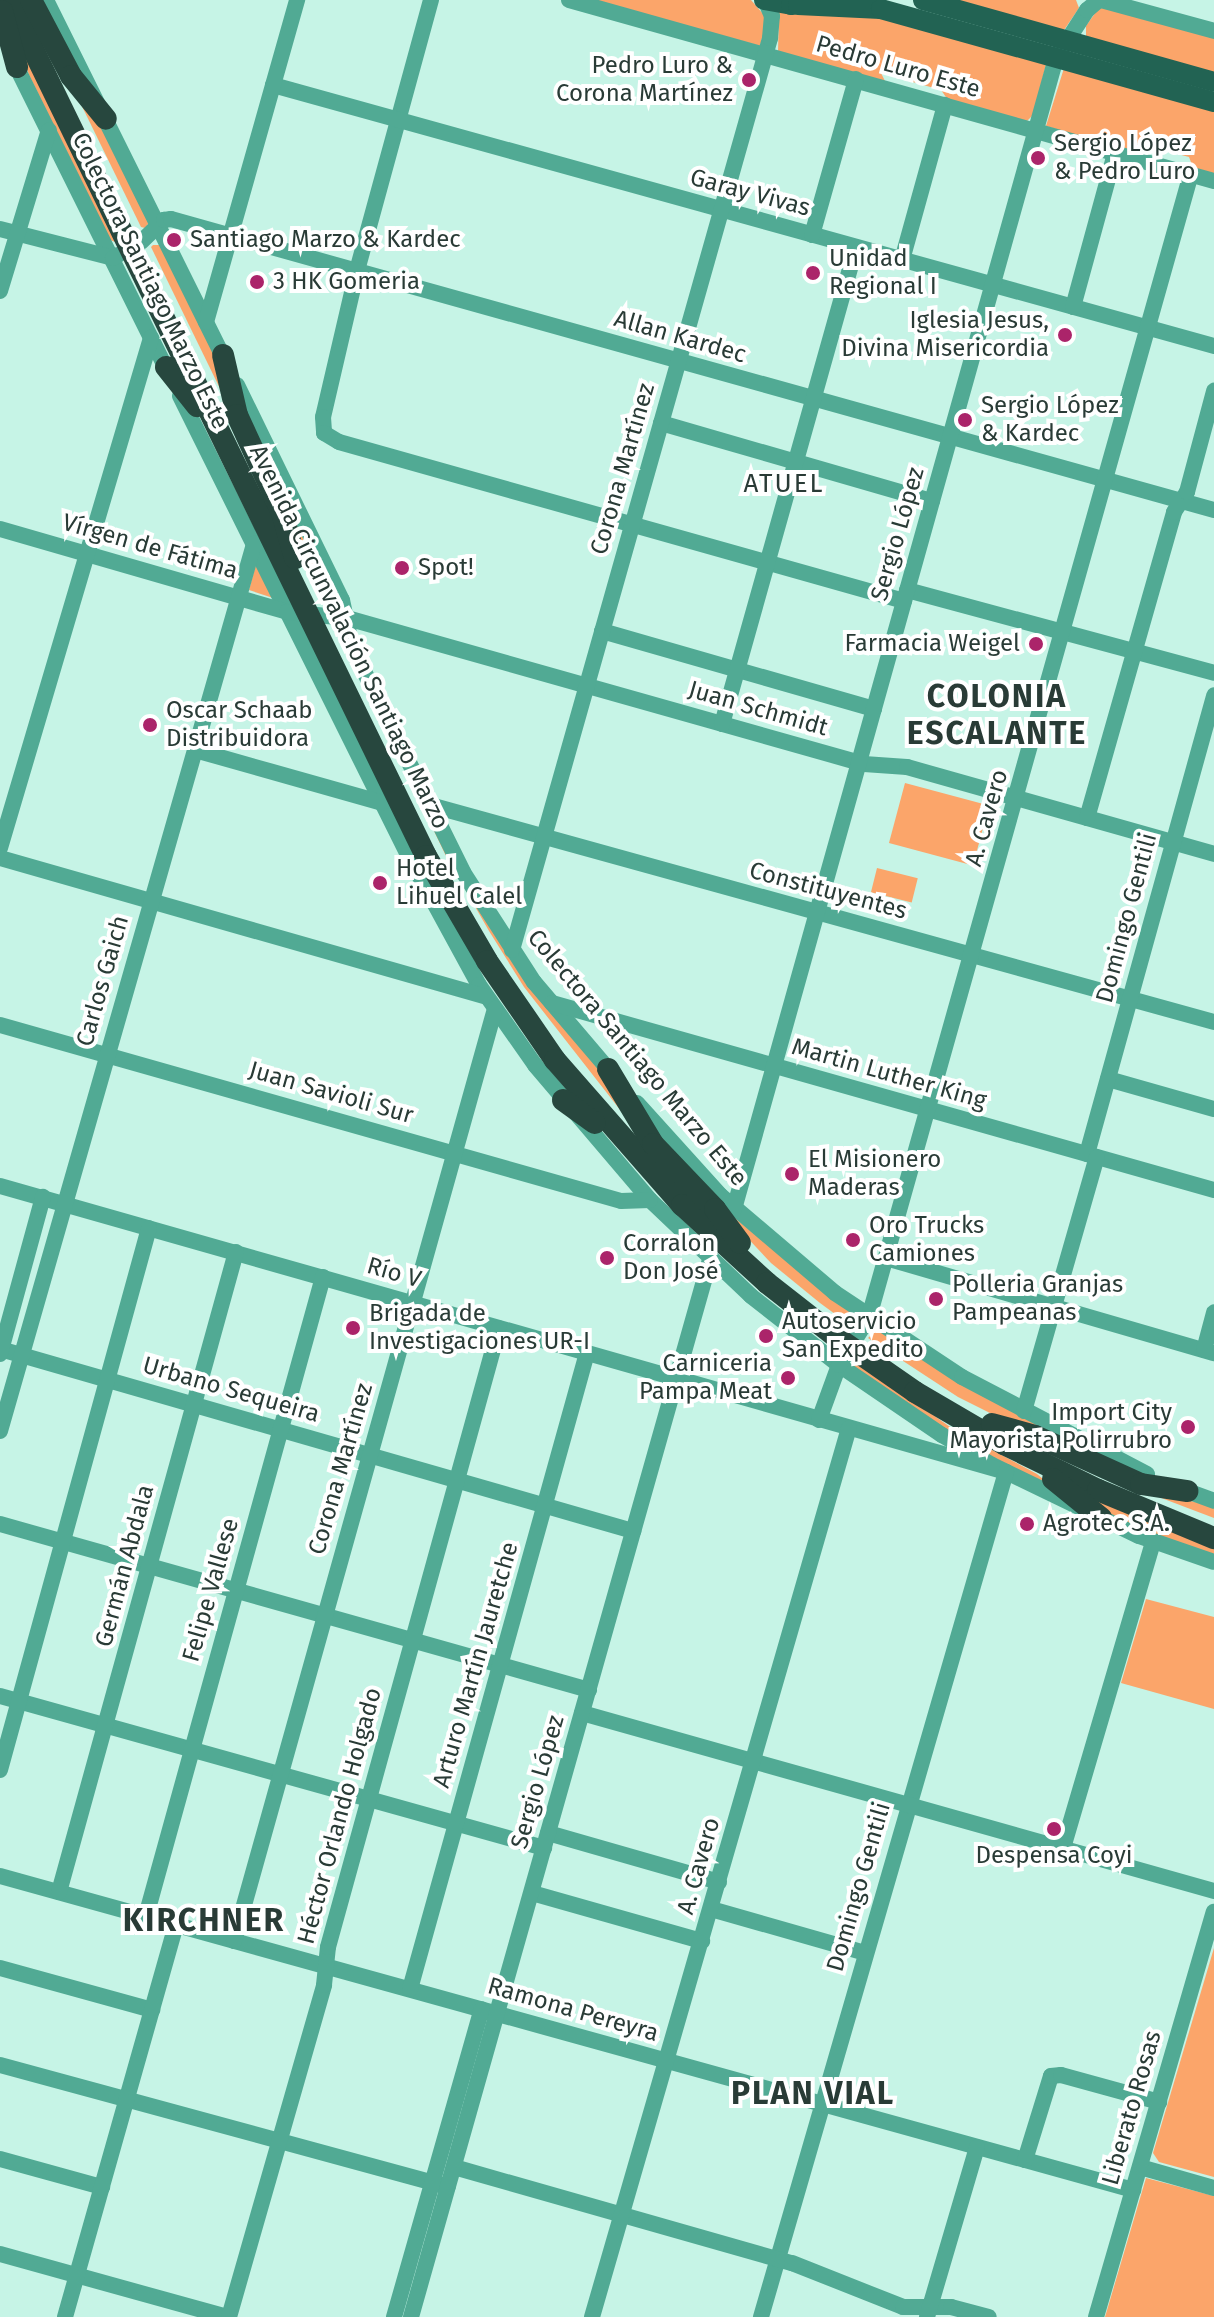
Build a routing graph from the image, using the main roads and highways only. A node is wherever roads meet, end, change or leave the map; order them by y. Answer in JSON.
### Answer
{"nodes":[{"id":1,"x":9,"y":0,"type":"edge"},
{"id":2,"x":23,"y":0,"type":"edge"},
{"id":3,"x":31,"y":0,"type":"edge"},
{"id":4,"x":765,"y":0,"type":"edge"},
{"id":5,"x":923,"y":0,"type":"edge"},
{"id":6,"x":805,"y":2,"type":"edge"},
{"id":7,"x":0,"y":6,"type":"edge"},
{"id":8,"x":1061,"y":49,"type":"junction"},
{"id":9,"x":17,"y":67,"type":"road end"},
{"id":10,"x":1214,"y":82,"type":"edge"},
{"id":11,"x":1214,"y":102,"type":"edge"},
{"id":12,"x":106,"y":119,"type":"road end"},
{"id":13,"x":128,"y":249,"type":"junction"},
{"id":14,"x":223,"y":355,"type":"road end"},
{"id":15,"x":166,"y":367,"type":"road end"},
{"id":16,"x":264,"y":544,"type":"junction"},
{"id":17,"x":295,"y":558,"type":"junction"},
{"id":18,"x":307,"y":614,"type":"junction"},
{"id":19,"x":334,"y":666,"type":"junction"},
{"id":20,"x":408,"y":855,"type":"road end"},
{"id":21,"x":608,"y":1069,"type":"road end"},
{"id":22,"x":563,"y":1100,"type":"road end"},
{"id":23,"x":682,"y":1205,"type":"junction"},
{"id":24,"x":740,"y":1243,"type":"junction"},
{"id":25,"x":849,"y":1350,"type":"junction"},
{"id":26,"x":900,"y":1382,"type":"junction"},
{"id":27,"x":992,"y":1424,"type":"junction"},
{"id":28,"x":1187,"y":1491,"type":"road end"},
{"id":29,"x":1101,"y":1518,"type":"road end"},
{"id":30,"x":1214,"y":1525,"type":"edge"},
{"id":31,"x":1214,"y":1538,"type":"edge"}],
"edges":[{"from":1,"to":13,"type":"highway","name":"Avenida Circunvalación Santiago Marzo"},
{"from":2,"to":13,"type":"highway","name":"Avenida Circunvalación Santiago Marzo"},
{"from":3,"to":12,"type":"highway"},
{"from":4,"to":6,"type":"main road"},
{"from":5,"to":8,"type":"main road"},
{"from":6,"to":8,"type":"main road"},
{"from":7,"to":9,"type":"highway"},
{"from":8,"to":10,"type":"main road"},
{"from":8,"to":11,"type":"main road"},
{"from":13,"to":16,"type":"highway","name":"Avenida Circunvalación Santiago Marzo"},
{"from":13,"to":17,"type":"highway","name":"Avenida Circunvalación Santiago Marzo"},
{"from":14,"to":17,"type":"highway"},
{"from":15,"to":16,"type":"highway"},
{"from":16,"to":18,"type":"highway","name":"Avenida Circunvalación Santiago Marzo"},
{"from":17,"to":18,"type":"highway","name":"Avenida Circunvalación Santiago Marzo"},
{"from":18,"to":19,"type":"highway","name":"Avenida Circunvalación Santiago Marzo"},
{"from":18,"to":24,"type":"highway","name":"Avenida Circunvalación Santiago Marzo"},
{"from":19,"to":20,"type":"highway"},
{"from":19,"to":23,"type":"highway","name":"Avenida Circunvalación Santiago Marzo"},
{"from":21,"to":24,"type":"highway"},
{"from":22,"to":23,"type":"highway"},
{"from":23,"to":25,"type":"highway","name":"Avenida Circunvalación Santiago Marzo"},
{"from":24,"to":25,"type":"highway","name":"Avenida Circunvalación Santiago Marzo"},
{"from":25,"to":26,"type":"highway","name":"Avenida Circunvalación Santiago Marzo"},
{"from":25,"to":27,"type":"highway","name":"Avenida Circunvalación Santiago Marzo"},
{"from":26,"to":29,"type":"highway"},
{"from":26,"to":31,"type":"highway","name":"Avenida Circunvalación Santiago Marzo"},
{"from":27,"to":28,"type":"highway"},
{"from":27,"to":30,"type":"highway","name":"Avenida Circunvalación Santiago Marzo"}]}
